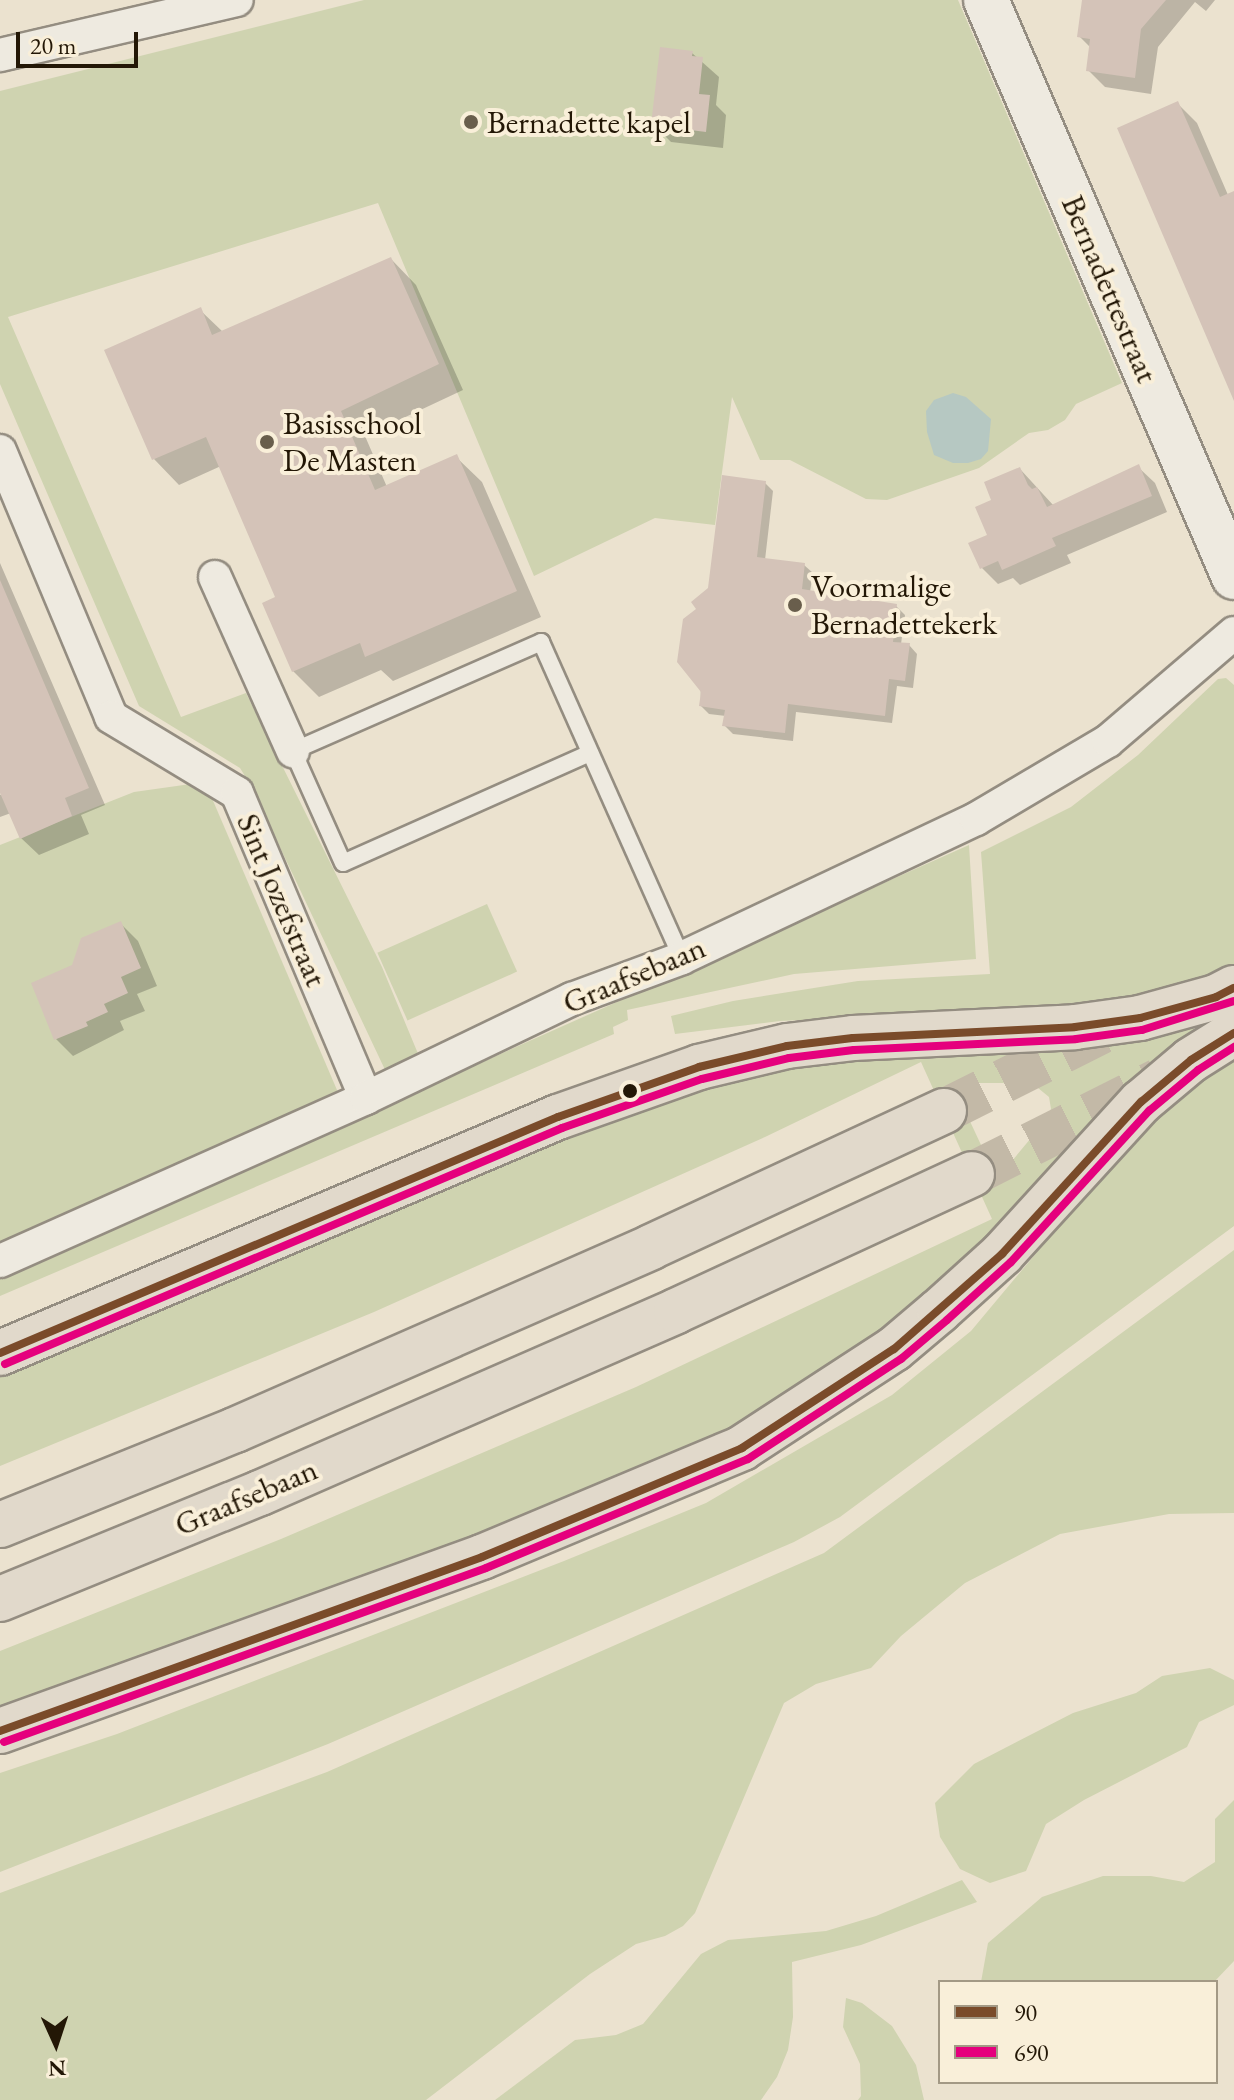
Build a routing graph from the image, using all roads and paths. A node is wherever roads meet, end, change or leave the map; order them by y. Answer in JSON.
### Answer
{"nodes":[{"id":1,"x":237,"y":0,"type":"edge"},
{"id":2,"x":986,"y":0,"type":"edge"},
{"id":3,"x":0,"y":55,"type":"edge"},
{"id":4,"x":0,"y":451,"type":"edge"},
{"id":5,"x":215,"y":577,"type":"dead end"},
{"id":6,"x":1234,"y":577,"type":"edge"},
{"id":7,"x":1234,"y":633,"type":"edge"},
{"id":8,"x":293,"y":751,"type":"junction"},
{"id":9,"x":590,"y":753,"type":"junction"},
{"id":10,"x":682,"y":958,"type":"junction"},
{"id":11,"x":1234,"y":988,"type":"edge"},
{"id":12,"x":1234,"y":1033,"type":"edge"},
{"id":13,"x":366,"y":1098,"type":"junction"},
{"id":14,"x":944,"y":1111,"type":"tunnel mouth"},
{"id":15,"x":972,"y":1174,"type":"tunnel mouth"},
{"id":16,"x":0,"y":1261,"type":"edge"},
{"id":17,"x":0,"y":1353,"type":"edge"},
{"id":18,"x":0,"y":1525,"type":"edge"},
{"id":19,"x":0,"y":1599,"type":"edge"},
{"id":20,"x":0,"y":1731,"type":"edge"}],
"edges":[{"from":1,"to":3,"type":"street"},
{"from":2,"to":6,"type":"street","name":"Bernadettestraat"},
{"from":4,"to":13,"type":"street","name":"Sint Jozefstraat"},
{"from":5,"to":8,"type":"street"},
{"from":7,"to":10,"type":"street","name":"Graafsebaan"},
{"from":8,"to":9,"type":"lane"},
{"from":8,"to":9,"type":"lane"},
{"from":9,"to":10,"type":"lane"},
{"from":10,"to":13,"type":"street","name":"Graafsebaan"},
{"from":11,"to":17,"type":"highway"},
{"from":12,"to":20,"type":"highway"},
{"from":13,"to":16,"type":"street","name":"Graafsebaan"},
{"from":14,"to":18,"type":"highway","name":"Graafsebaan"},
{"from":15,"to":19,"type":"highway","name":"Graafsebaan"}]}
